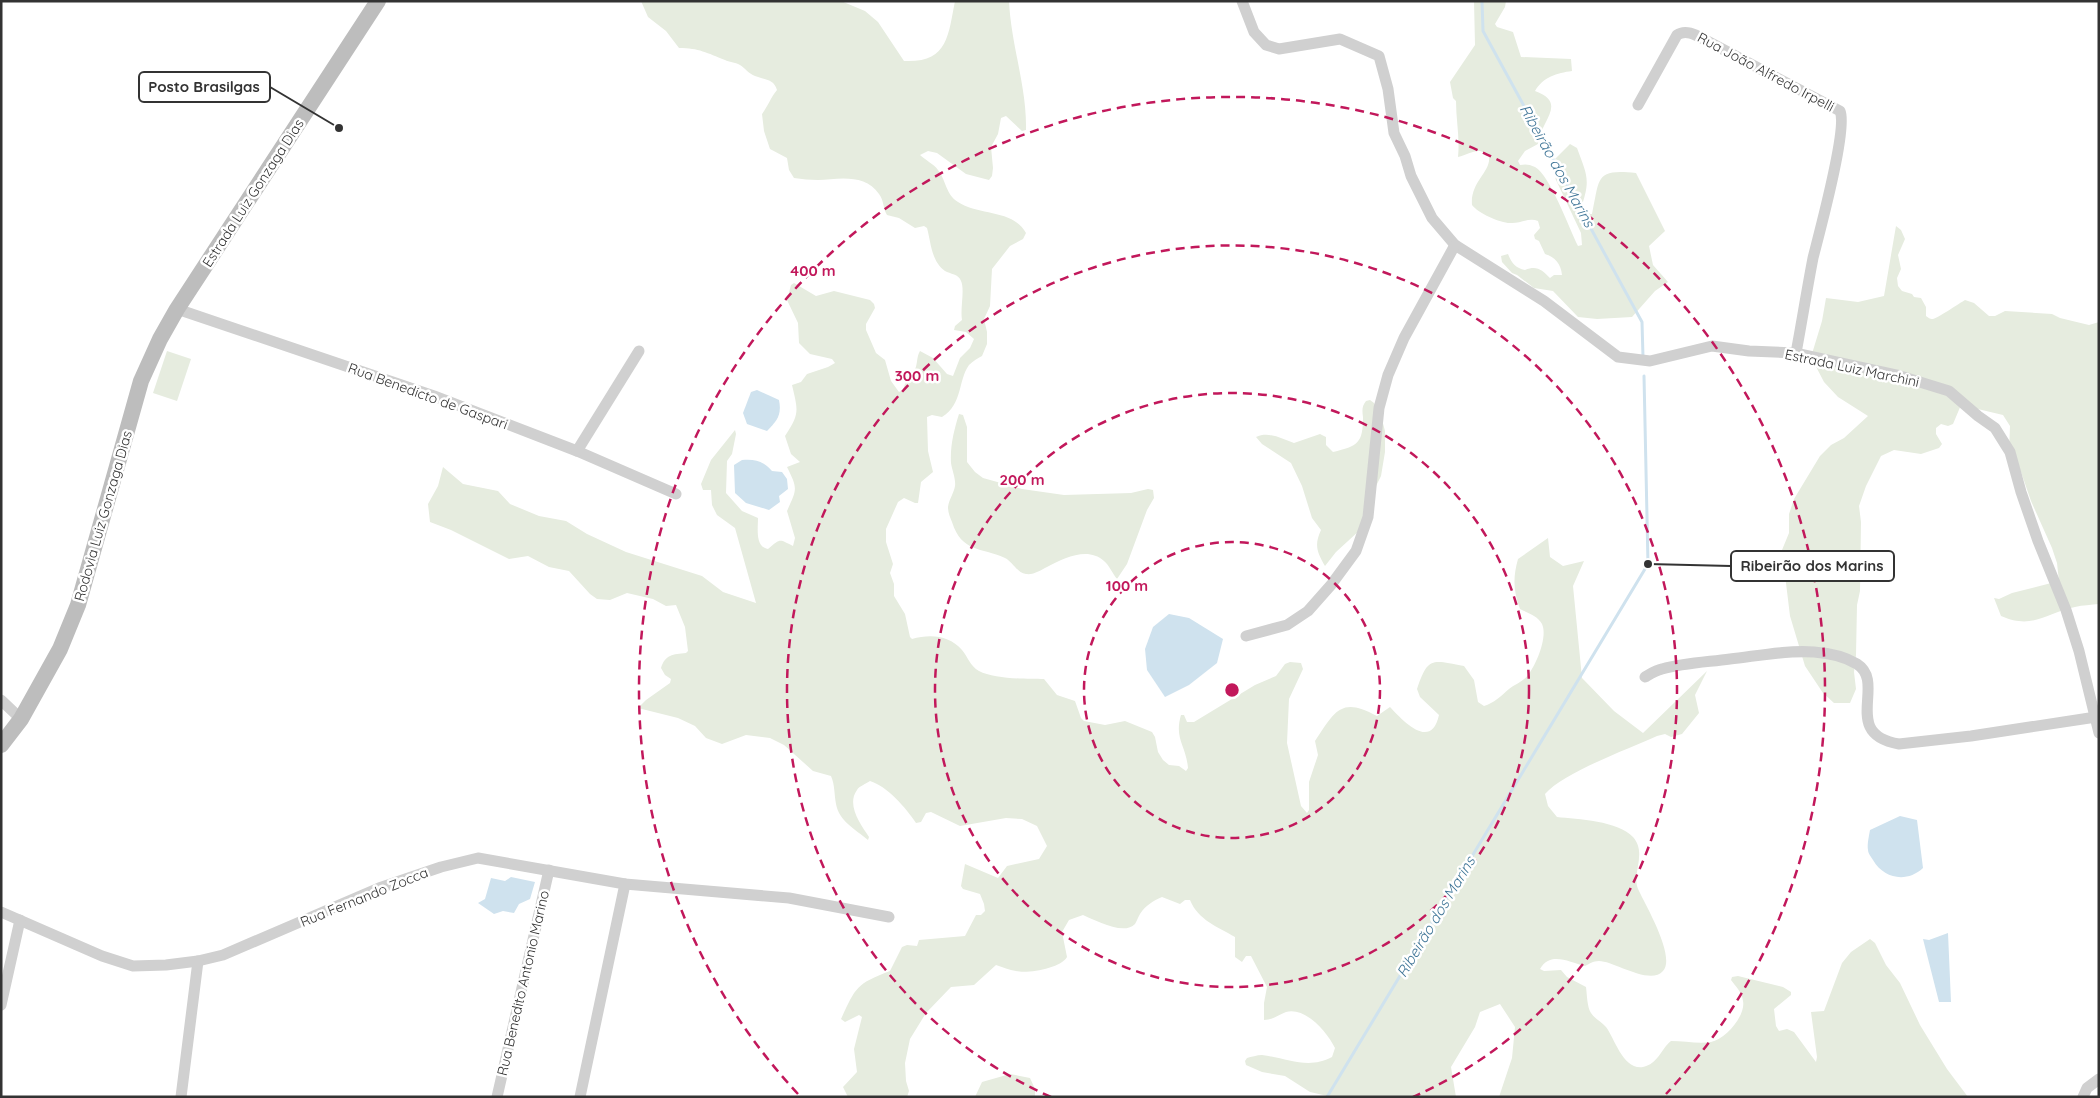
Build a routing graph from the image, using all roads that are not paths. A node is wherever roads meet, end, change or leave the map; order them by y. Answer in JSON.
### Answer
{"nodes":[{"id":1,"x":378,"y":1,"type":"edge"},
{"id":2,"x":1242,"y":1,"type":"edge"},
{"id":3,"x":1638,"y":105,"type":"dead end"},
{"id":4,"x":1455,"y":245,"type":"junction"},
{"id":5,"x":177,"y":309,"type":"junction"},
{"id":6,"x":639,"y":351,"type":"dead end"},
{"id":7,"x":1796,"y":353,"type":"junction"},
{"id":8,"x":577,"y":451,"type":"junction"},
{"id":9,"x":676,"y":494,"type":"dead end"},
{"id":10,"x":1246,"y":636,"type":"dead end"},
{"id":11,"x":1645,"y":677,"type":"dead end"},
{"id":12,"x":1,"y":700,"type":"edge"},
{"id":13,"x":2096,"y":717,"type":"junction"},
{"id":14,"x":21,"y":719,"type":"junction"},
{"id":15,"x":2099,"y":733,"type":"edge"},
{"id":16,"x":1,"y":745,"type":"edge"},
{"id":17,"x":549,"y":870,"type":"junction"},
{"id":18,"x":625,"y":884,"type":"junction"},
{"id":19,"x":1,"y":912,"type":"edge"},
{"id":20,"x":889,"y":917,"type":"dead end"},
{"id":21,"x":20,"y":920,"type":"junction"},
{"id":22,"x":198,"y":962,"type":"junction"},
{"id":23,"x":1,"y":1005,"type":"edge"},
{"id":24,"x":2099,"y":1079,"type":"edge"},
{"id":25,"x":181,"y":1097,"type":"edge"},
{"id":26,"x":497,"y":1097,"type":"edge"},
{"id":27,"x":580,"y":1097,"type":"edge"},
{"id":28,"x":2083,"y":1097,"type":"edge"}],
"edges":[{"from":1,"to":5,"type":"main road","name":"Estrada Luiz Gonzaga Dias"},
{"from":2,"to":4,"type":"street","name":"Estrada Luiz Marchini"},
{"from":3,"to":7,"type":"street","name":"Rua João Alfredo Irpelli"},
{"from":4,"to":7,"type":"street","name":"Estrada Luiz Marchini"},
{"from":4,"to":10,"type":"street"},
{"from":5,"to":8,"type":"street","name":"Rua Benedicto de Gaspari"},
{"from":5,"to":14,"type":"main road","name":"Rodovia Luiz Gonzaga Dias"},
{"from":6,"to":8,"type":"street"},
{"from":7,"to":13,"type":"street","name":"Estrada Luiz Marchini"},
{"from":8,"to":9,"type":"street","name":"Rua Benedicto de Gaspari"},
{"from":11,"to":13,"type":"street"},
{"from":12,"to":14,"type":"street"},
{"from":13,"to":15,"type":"street","name":"Estrada Luiz Marchini"},
{"from":14,"to":16,"type":"main road","name":"Rodovia Luiz Gonzaga Dias"},
{"from":17,"to":18,"type":"street","name":"Rua Fernando Zocca"},
{"from":17,"to":22,"type":"street","name":"Rua Fernando Zocca"},
{"from":17,"to":26,"type":"street","name":"Rua Benedito Antonio Marino"},
{"from":18,"to":20,"type":"street","name":"Rua Fernando Zocca"},
{"from":18,"to":27,"type":"street"},
{"from":19,"to":21,"type":"street","name":"Rua Fernando Zocca"},
{"from":21,"to":22,"type":"street","name":"Rua Fernando Zocca"},
{"from":21,"to":23,"type":"street"},
{"from":22,"to":25,"type":"street"},
{"from":24,"to":28,"type":"street"}]}
